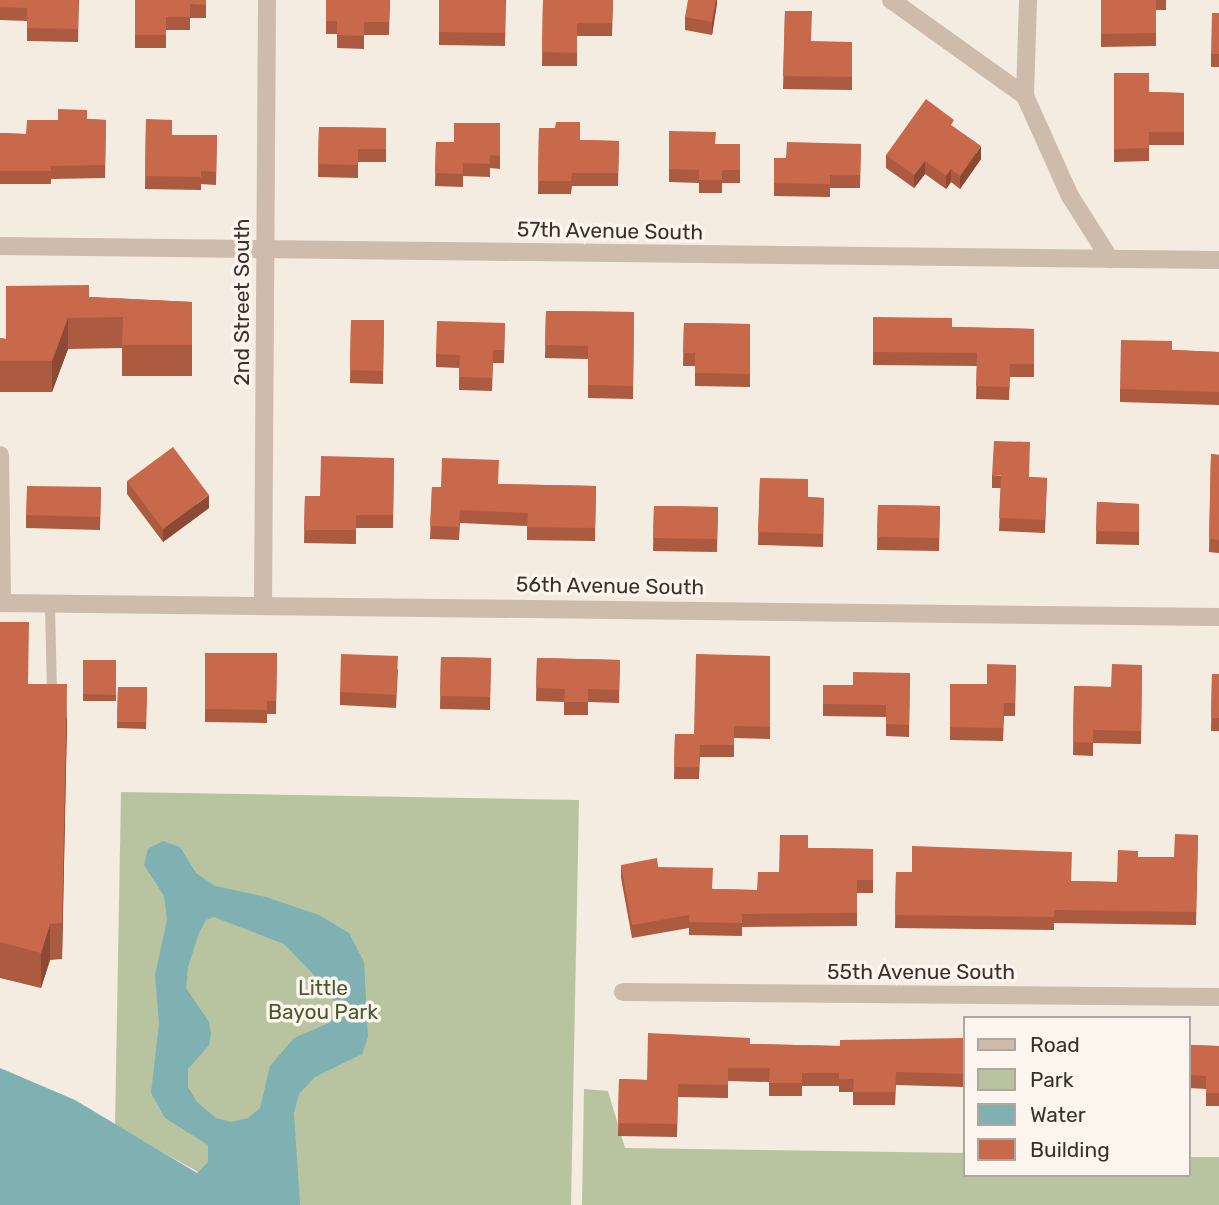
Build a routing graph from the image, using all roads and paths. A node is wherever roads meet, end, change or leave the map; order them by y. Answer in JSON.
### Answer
{"nodes":[{"id":1,"x":267,"y":0,"type":"edge"},
{"id":2,"x":891,"y":0,"type":"edge"},
{"id":3,"x":1028,"y":0,"type":"edge"},
{"id":4,"x":1025,"y":96,"type":"junction"},
{"id":5,"x":0,"y":246,"type":"edge"},
{"id":6,"x":265,"y":251,"type":"junction"},
{"id":7,"x":1110,"y":258,"type":"junction"},
{"id":8,"x":1219,"y":260,"type":"edge"},
{"id":9,"x":0,"y":455,"type":"edge"},
{"id":10,"x":1,"y":603,"type":"edge"},
{"id":11,"x":263,"y":605,"type":"junction"},
{"id":12,"x":50,"y":606,"type":"junction"},
{"id":13,"x":1219,"y":617,"type":"edge"},
{"id":14,"x":52,"y":706,"type":"edge"},
{"id":15,"x":623,"y":992,"type":"dead end"},
{"id":16,"x":1219,"y":997,"type":"edge"}],
"edges":[{"from":1,"to":6,"type":"street","name":"2nd Street South"},
{"from":2,"to":4,"type":"street"},
{"from":3,"to":4,"type":"street"},
{"from":4,"to":7,"type":"street"},
{"from":5,"to":6,"type":"street","name":"57th Avenue South"},
{"from":6,"to":7,"type":"street","name":"57th Avenue South"},
{"from":6,"to":11,"type":"street","name":"2nd Street South"},
{"from":7,"to":8,"type":"street","name":"57th Avenue South"},
{"from":9,"to":10,"type":"street"},
{"from":10,"to":12,"type":"street","name":"56th Avenue South"},
{"from":11,"to":12,"type":"street","name":"56th Avenue South"},
{"from":11,"to":13,"type":"street","name":"56th Avenue South"},
{"from":12,"to":14,"type":"lane"},
{"from":15,"to":16,"type":"street","name":"55th Avenue South"}]}
